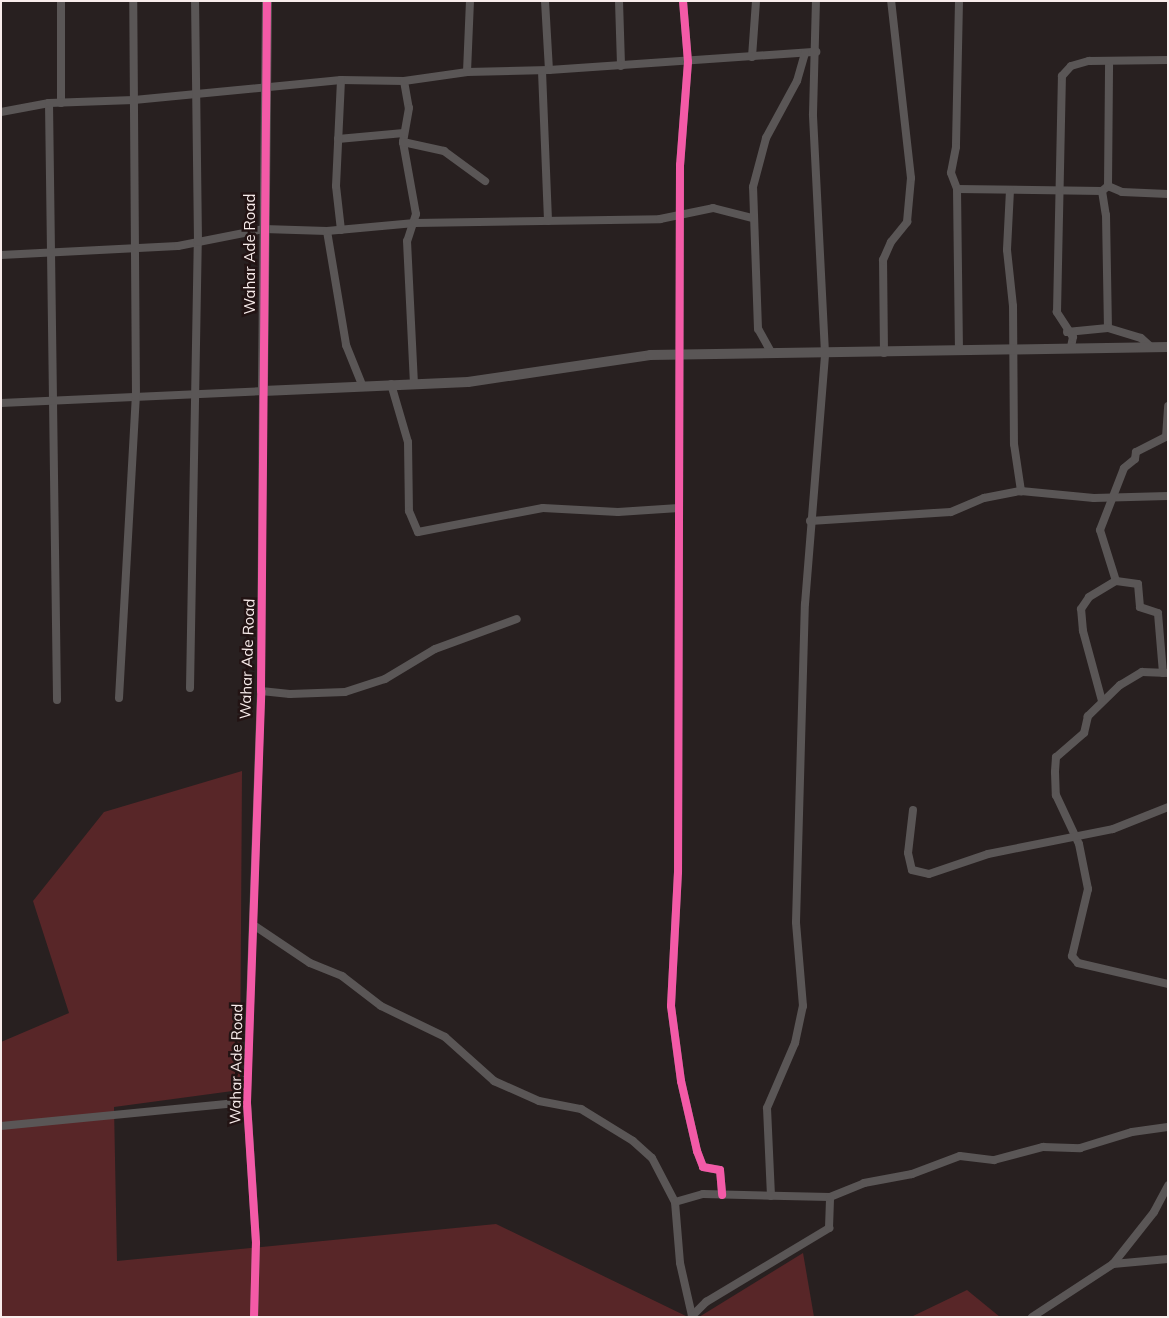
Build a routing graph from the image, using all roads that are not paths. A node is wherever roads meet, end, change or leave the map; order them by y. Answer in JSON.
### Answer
{"nodes":[{"id":1,"x":61,"y":1,"type":"edge"},
{"id":2,"x":133,"y":1,"type":"edge"},
{"id":3,"x":195,"y":1,"type":"edge"},
{"id":4,"x":267,"y":1,"type":"edge"},
{"id":5,"x":470,"y":1,"type":"edge"},
{"id":6,"x":545,"y":1,"type":"edge"},
{"id":7,"x":619,"y":1,"type":"edge"},
{"id":8,"x":683,"y":1,"type":"edge"},
{"id":9,"x":756,"y":1,"type":"edge"},
{"id":10,"x":816,"y":1,"type":"edge"},
{"id":11,"x":891,"y":1,"type":"edge"},
{"id":12,"x":959,"y":1,"type":"edge"},
{"id":13,"x":816,"y":52,"type":"junction"},
{"id":14,"x":805,"y":53,"type":"junction"},
{"id":15,"x":752,"y":57,"type":"junction"},
{"id":16,"x":1168,"y":60,"type":"edge"},
{"id":17,"x":688,"y":62,"type":"junction"},
{"id":18,"x":1109,"y":64,"type":"junction"},
{"id":19,"x":621,"y":66,"type":"junction"},
{"id":20,"x":546,"y":71,"type":"junction"},
{"id":21,"x":467,"y":72,"type":"junction"},
{"id":22,"x":341,"y":80,"type":"junction"},
{"id":23,"x":404,"y":81,"type":"junction"},
{"id":24,"x":265,"y":88,"type":"junction"},
{"id":25,"x":196,"y":93,"type":"junction"},
{"id":26,"x":134,"y":100,"type":"junction"},
{"id":27,"x":49,"y":103,"type":"junction"},
{"id":28,"x":61,"y":103,"type":"junction"},
{"id":29,"x":1,"y":112,"type":"edge"},
{"id":30,"x":404,"y":133,"type":"junction"},
{"id":31,"x":338,"y":139,"type":"junction"},
{"id":32,"x":403,"y":142,"type":"junction"},
{"id":33,"x":485,"y":181,"type":"dead end"},
{"id":34,"x":1105,"y":188,"type":"junction"},
{"id":35,"x":958,"y":189,"type":"junction"},
{"id":36,"x":1057,"y":189,"type":"junction"},
{"id":37,"x":1010,"y":190,"type":"junction"},
{"id":38,"x":1168,"y":194,"type":"edge"},
{"id":39,"x":680,"y":214,"type":"junction"},
{"id":40,"x":752,"y":218,"type":"junction"},
{"id":41,"x":548,"y":221,"type":"junction"},
{"id":42,"x":415,"y":223,"type":"junction"},
{"id":43,"x":264,"y":228,"type":"junction"},
{"id":44,"x":341,"y":230,"type":"junction"},
{"id":45,"x":327,"y":231,"type":"junction"},
{"id":46,"x":198,"y":242,"type":"junction"},
{"id":47,"x":136,"y":248,"type":"junction"},
{"id":48,"x":53,"y":252,"type":"junction"},
{"id":49,"x":1,"y":255,"type":"edge"},
{"id":50,"x":1108,"y":328,"type":"junction"},
{"id":51,"x":1067,"y":332,"type":"junction"},
{"id":52,"x":1150,"y":346,"type":"junction"},
{"id":53,"x":1071,"y":347,"type":"junction"},
{"id":54,"x":1168,"y":347,"type":"edge"},
{"id":55,"x":959,"y":350,"type":"junction"},
{"id":56,"x":1013,"y":350,"type":"junction"},
{"id":57,"x":771,"y":352,"type":"junction"},
{"id":58,"x":884,"y":353,"type":"junction"},
{"id":59,"x":677,"y":354,"type":"junction"},
{"id":60,"x":825,"y":354,"type":"junction"},
{"id":61,"x":414,"y":382,"type":"junction"},
{"id":62,"x":392,"y":384,"type":"junction"},
{"id":63,"x":363,"y":387,"type":"junction"},
{"id":64,"x":263,"y":392,"type":"junction"},
{"id":65,"x":196,"y":394,"type":"junction"},
{"id":66,"x":136,"y":397,"type":"junction"},
{"id":67,"x":54,"y":400,"type":"junction"},
{"id":68,"x":1,"y":403,"type":"edge"},
{"id":69,"x":1168,"y":406,"type":"edge"},
{"id":70,"x":1021,"y":491,"type":"junction"},
{"id":71,"x":1168,"y":496,"type":"edge"},
{"id":72,"x":1110,"y":497,"type":"junction"},
{"id":73,"x":679,"y":508,"type":"junction"},
{"id":74,"x":810,"y":521,"type":"junction"},
{"id":75,"x":1116,"y":581,"type":"junction"},
{"id":76,"x":517,"y":619,"type":"dead end"},
{"id":77,"x":1165,"y":673,"type":"edge"},
{"id":78,"x":190,"y":688,"type":"dead end"},
{"id":79,"x":261,"y":691,"type":"junction"},
{"id":80,"x":119,"y":698,"type":"dead end"},
{"id":81,"x":57,"y":700,"type":"dead end"},
{"id":82,"x":1102,"y":701,"type":"junction"},
{"id":83,"x":1168,"y":807,"type":"edge"},
{"id":84,"x":913,"y":810,"type":"dead end"},
{"id":85,"x":1076,"y":838,"type":"junction"},
{"id":86,"x":255,"y":926,"type":"junction"},
{"id":87,"x":1168,"y":984,"type":"edge"},
{"id":88,"x":247,"y":1102,"type":"junction"},
{"id":89,"x":1,"y":1126,"type":"edge"},
{"id":90,"x":1168,"y":1127,"type":"edge"},
{"id":91,"x":1168,"y":1186,"type":"edge"},
{"id":92,"x":722,"y":1195,"type":"junction"},
{"id":93,"x":770,"y":1196,"type":"junction"},
{"id":94,"x":830,"y":1197,"type":"junction"},
{"id":95,"x":675,"y":1202,"type":"junction"},
{"id":96,"x":1168,"y":1259,"type":"edge"},
{"id":97,"x":1113,"y":1264,"type":"junction"},
{"id":98,"x":254,"y":1317,"type":"edge"},
{"id":99,"x":1032,"y":1317,"type":"edge"}],
"edges":[{"from":1,"to":28,"type":"street"},
{"from":2,"to":26,"type":"street"},
{"from":3,"to":25,"type":"street"},
{"from":4,"to":24,"type":"street","name":"Wahar Ade Road"},
{"from":5,"to":21,"type":"street"},
{"from":6,"to":20,"type":"street"},
{"from":7,"to":19,"type":"street"},
{"from":8,"to":17,"type":"street"},
{"from":9,"to":15,"type":"street"},
{"from":10,"to":13,"type":"street"},
{"from":11,"to":58,"type":"street"},
{"from":12,"to":35,"type":"street"},
{"from":13,"to":14,"type":"street"},
{"from":13,"to":60,"type":"street"},
{"from":14,"to":15,"type":"street"},
{"from":14,"to":40,"type":"street"},
{"from":15,"to":17,"type":"street"},
{"from":16,"to":18,"type":"street"},
{"from":17,"to":19,"type":"street"},
{"from":17,"to":39,"type":"street"},
{"from":18,"to":34,"type":"street"},
{"from":18,"to":36,"type":"street"},
{"from":19,"to":20,"type":"street"},
{"from":20,"to":21,"type":"street"},
{"from":20,"to":41,"type":"street"},
{"from":21,"to":23,"type":"street"},
{"from":22,"to":23,"type":"street"},
{"from":22,"to":24,"type":"street"},
{"from":22,"to":31,"type":"street"},
{"from":23,"to":30,"type":"street"},
{"from":24,"to":25,"type":"street"},
{"from":24,"to":43,"type":"street","name":"Wahar Ade Road"},
{"from":25,"to":26,"type":"street"},
{"from":25,"to":46,"type":"street"},
{"from":26,"to":28,"type":"street"},
{"from":26,"to":47,"type":"street"},
{"from":27,"to":28,"type":"street"},
{"from":27,"to":29,"type":"street"},
{"from":27,"to":48,"type":"street"},
{"from":30,"to":31,"type":"street"},
{"from":30,"to":32,"type":"street"},
{"from":31,"to":44,"type":"street"},
{"from":32,"to":33,"type":"street"},
{"from":32,"to":42,"type":"street"},
{"from":34,"to":36,"type":"street"},
{"from":34,"to":38,"type":"street"},
{"from":34,"to":50,"type":"street"},
{"from":35,"to":37,"type":"street"},
{"from":35,"to":55,"type":"street"},
{"from":36,"to":37,"type":"street"},
{"from":36,"to":51,"type":"street"},
{"from":37,"to":56,"type":"street"},
{"from":39,"to":40,"type":"street"},
{"from":39,"to":41,"type":"street"},
{"from":39,"to":59,"type":"street"},
{"from":40,"to":57,"type":"street"},
{"from":41,"to":42,"type":"street"},
{"from":42,"to":44,"type":"street"},
{"from":42,"to":61,"type":"street"},
{"from":43,"to":45,"type":"street"},
{"from":43,"to":46,"type":"street"},
{"from":43,"to":64,"type":"street","name":"Wahar Ade Road"},
{"from":44,"to":45,"type":"street"},
{"from":45,"to":63,"type":"street"},
{"from":46,"to":47,"type":"street"},
{"from":46,"to":65,"type":"street"},
{"from":47,"to":48,"type":"street"},
{"from":47,"to":66,"type":"street"},
{"from":48,"to":49,"type":"street"},
{"from":48,"to":67,"type":"street"},
{"from":50,"to":51,"type":"street"},
{"from":50,"to":52,"type":"street"},
{"from":51,"to":53,"type":"street"},
{"from":52,"to":53,"type":"street"},
{"from":52,"to":54,"type":"street"},
{"from":53,"to":56,"type":"street"},
{"from":55,"to":56,"type":"street"},
{"from":55,"to":58,"type":"street"},
{"from":56,"to":70,"type":"street"},
{"from":57,"to":59,"type":"street"},
{"from":57,"to":60,"type":"street"},
{"from":58,"to":60,"type":"street"},
{"from":59,"to":61,"type":"street"},
{"from":59,"to":73,"type":"street"},
{"from":60,"to":74,"type":"street"},
{"from":61,"to":62,"type":"street"},
{"from":62,"to":63,"type":"street"},
{"from":62,"to":73,"type":"street"},
{"from":63,"to":64,"type":"street"},
{"from":64,"to":65,"type":"street"},
{"from":64,"to":79,"type":"street","name":"Wahar Ade Road"},
{"from":65,"to":66,"type":"street"},
{"from":65,"to":78,"type":"street"},
{"from":66,"to":67,"type":"street"},
{"from":66,"to":80,"type":"street"},
{"from":67,"to":68,"type":"street"},
{"from":67,"to":81,"type":"street"},
{"from":69,"to":72,"type":"street"},
{"from":70,"to":72,"type":"street"},
{"from":70,"to":74,"type":"street"},
{"from":71,"to":72,"type":"street"},
{"from":72,"to":75,"type":"street"},
{"from":73,"to":92,"type":"street"},
{"from":74,"to":93,"type":"street"},
{"from":75,"to":77,"type":"street"},
{"from":75,"to":82,"type":"street"},
{"from":76,"to":79,"type":"street"},
{"from":77,"to":82,"type":"street"},
{"from":79,"to":86,"type":"street","name":"Wahar Ade Road"},
{"from":82,"to":85,"type":"street"},
{"from":83,"to":85,"type":"street"},
{"from":84,"to":85,"type":"street"},
{"from":85,"to":87,"type":"street"},
{"from":86,"to":88,"type":"street","name":"Wahar Ade Road"},
{"from":86,"to":95,"type":"street"},
{"from":88,"to":89,"type":"street"},
{"from":88,"to":98,"type":"street","name":"Wahar Ade Road"},
{"from":90,"to":94,"type":"street"},
{"from":91,"to":97,"type":"street"},
{"from":92,"to":93,"type":"street"},
{"from":92,"to":95,"type":"street"},
{"from":93,"to":94,"type":"street"},
{"from":94,"to":95,"type":"street"},
{"from":96,"to":97,"type":"street"},
{"from":97,"to":99,"type":"street"}]}
